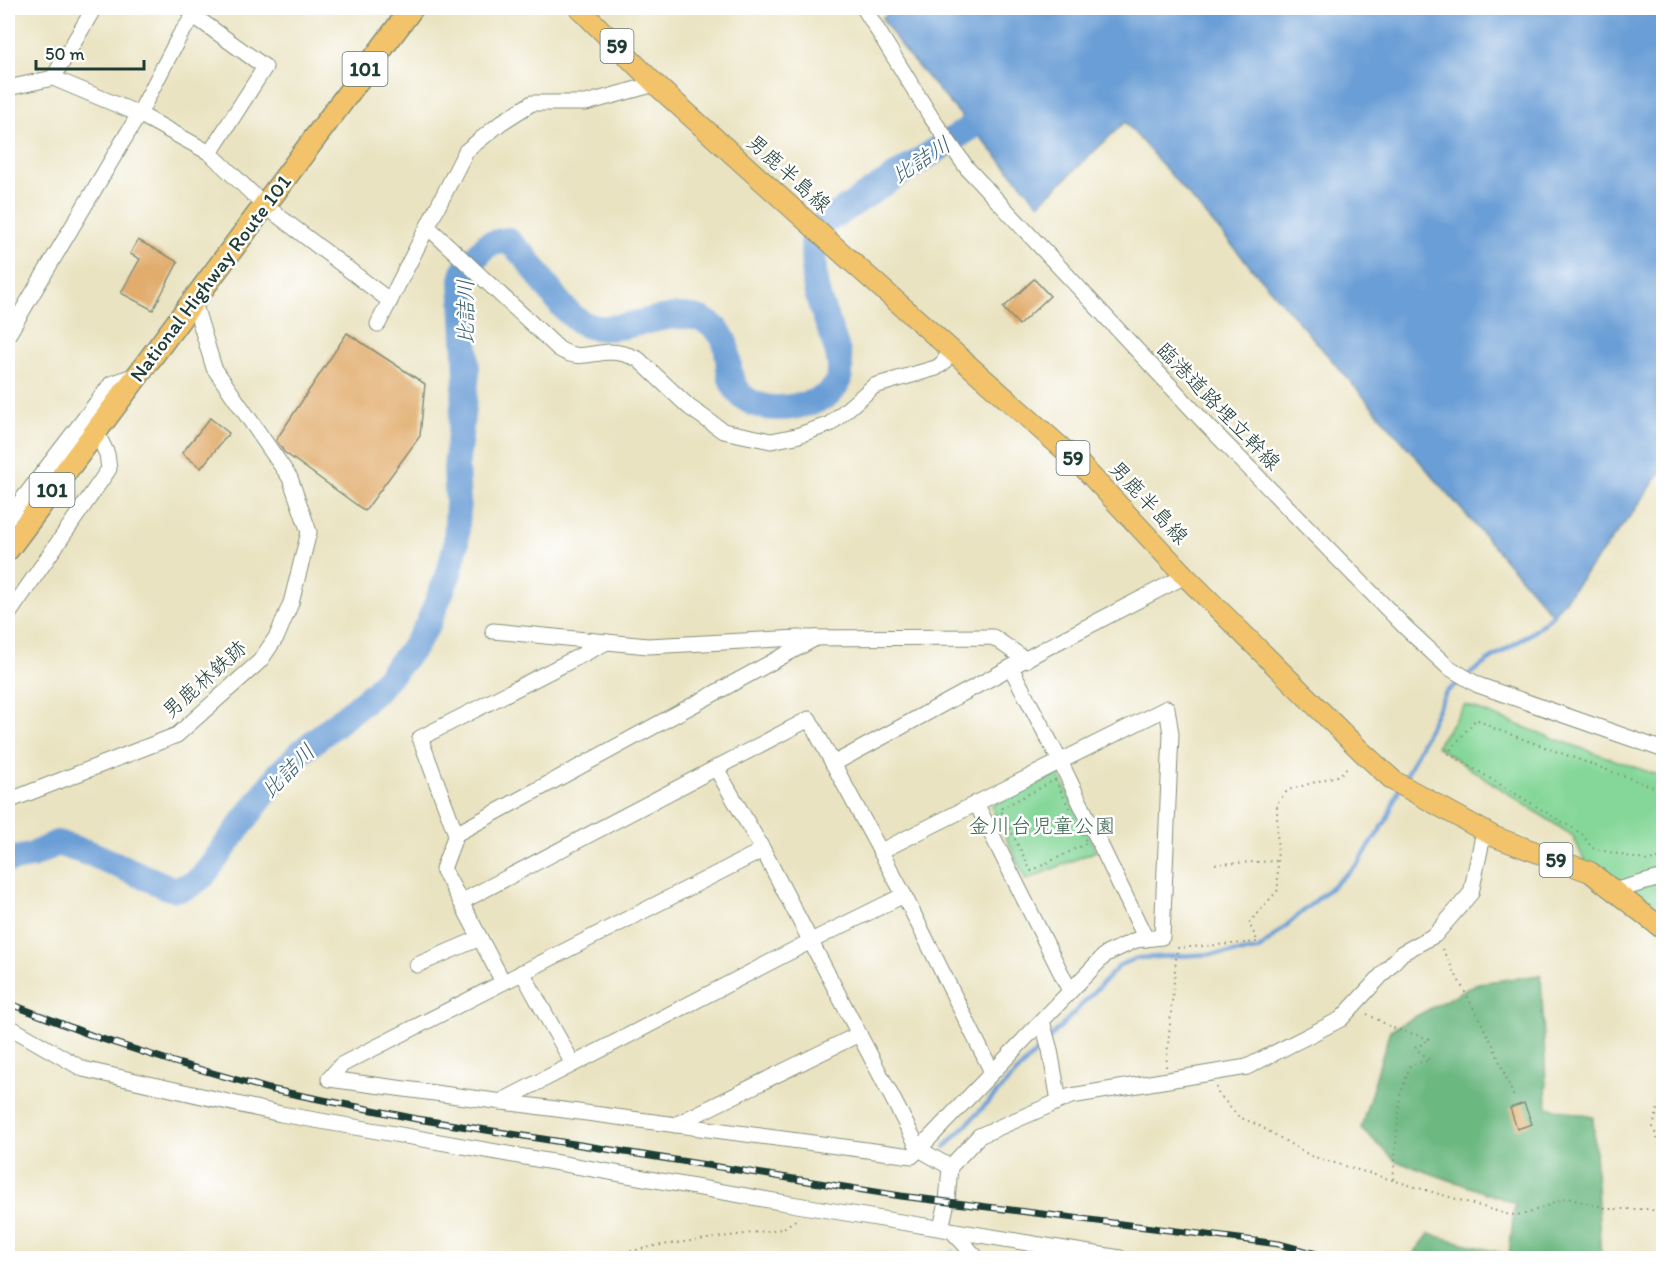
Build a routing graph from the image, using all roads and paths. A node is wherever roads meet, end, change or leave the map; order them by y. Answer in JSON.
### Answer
{"nodes":[{"id":1,"x":94,"y":8,"type":"edge"},
{"id":2,"x":412,"y":8,"type":"edge"},
{"id":3,"x":579,"y":8,"type":"edge"},
{"id":4,"x":864,"y":8,"type":"edge"},
{"id":5,"x":193,"y":10,"type":"edge"},
{"id":6,"x":52,"y":78,"type":"junction"},
{"id":7,"x":655,"y":84,"type":"junction"},
{"id":8,"x":8,"y":88,"type":"edge"},
{"id":9,"x":139,"y":114,"type":"junction"},
{"id":10,"x":210,"y":153,"type":"junction"},
{"id":11,"x":264,"y":205,"type":"junction"},
{"id":12,"x":428,"y":227,"type":"junction"},
{"id":13,"x":193,"y":299,"type":"junction"},
{"id":14,"x":390,"y":301,"type":"junction"},
{"id":15,"x":378,"y":324,"type":"dead end"},
{"id":16,"x":8,"y":335,"type":"edge"},
{"id":17,"x":951,"y":350,"type":"junction"},
{"id":18,"x":139,"y":373,"type":"junction"},
{"id":19,"x":96,"y":431,"type":"junction"},
{"id":20,"x":8,"y":518,"type":"edge"},
{"id":21,"x":8,"y":549,"type":"edge"},
{"id":22,"x":1185,"y":576,"type":"junction"},
{"id":23,"x":8,"y":615,"type":"edge"},
{"id":24,"x":493,"y":631,"type":"dead end"},
{"id":25,"x":816,"y":638,"type":"junction"},
{"id":26,"x":607,"y":642,"type":"junction"},
{"id":27,"x":1026,"y":660,"type":"junction"},
{"id":28,"x":1011,"y":668,"type":"junction"},
{"id":29,"x":1664,"y":750,"type":"edge"},
{"id":30,"x":1361,"y":751,"type":"junction"},
{"id":31,"x":1060,"y":761,"type":"junction"},
{"id":32,"x":833,"y":764,"type":"junction"},
{"id":33,"x":716,"y":768,"type":"junction"},
{"id":34,"x":1664,"y":791,"type":"edge"},
{"id":35,"x":8,"y":801,"type":"edge"},
{"id":36,"x":976,"y":803,"type":"junction"},
{"id":37,"x":1484,"y":831,"type":"junction"},
{"id":38,"x":456,"y":834,"type":"junction"},
{"id":39,"x":763,"y":850,"type":"junction"},
{"id":40,"x":881,"y":851,"type":"junction"},
{"id":41,"x":1664,"y":858,"type":"edge"},
{"id":42,"x":1278,"y":861,"type":"junction"},
{"id":43,"x":1215,"y":864,"type":"dead end"},
{"id":44,"x":1031,"y":871,"type":"joint"},
{"id":45,"x":1664,"y":877,"type":"edge"},
{"id":46,"x":1613,"y":891,"type":"junction"},
{"id":47,"x":904,"y":895,"type":"junction"},
{"id":48,"x":461,"y":902,"type":"junction"},
{"id":49,"x":1664,"y":930,"type":"edge"},
{"id":50,"x":1435,"y":935,"type":"junction"},
{"id":51,"x":480,"y":938,"type":"junction"},
{"id":52,"x":1146,"y":939,"type":"junction"},
{"id":53,"x":811,"y":941,"type":"junction"},
{"id":54,"x":417,"y":965,"type":"dead end"},
{"id":55,"x":522,"y":972,"type":"junction"},
{"id":56,"x":503,"y":982,"type":"junction"},
{"id":57,"x":1070,"y":991,"type":"junction"},
{"id":58,"x":1353,"y":1006,"type":"junction"},
{"id":59,"x":1042,"y":1020,"type":"junction"},
{"id":60,"x":8,"y":1026,"type":"edge"},
{"id":61,"x":859,"y":1034,"type":"junction"},
{"id":62,"x":573,"y":1064,"type":"junction"},
{"id":63,"x":992,"y":1072,"type":"junction"},
{"id":64,"x":1213,"y":1072,"type":"junction"},
{"id":65,"x":1165,"y":1080,"type":"junction"},
{"id":66,"x":1664,"y":1086,"type":"edge"},
{"id":67,"x":1059,"y":1101,"type":"junction"},
{"id":68,"x":1515,"y":1101,"type":"dead end"},
{"id":69,"x":500,"y":1102,"type":"junction"},
{"id":70,"x":675,"y":1125,"type":"junction"},
{"id":71,"x":919,"y":1149,"type":"junction"},
{"id":72,"x":1664,"y":1157,"type":"edge"},
{"id":73,"x":950,"y":1167,"type":"junction"},
{"id":74,"x":1394,"y":1181,"type":"junction"},
{"id":75,"x":1664,"y":1185,"type":"edge"},
{"id":76,"x":814,"y":1208,"type":"junction"},
{"id":77,"x":1662,"y":1212,"type":"edge"},
{"id":78,"x":946,"y":1229,"type":"junction"},
{"id":79,"x":601,"y":1258,"type":"edge"},
{"id":80,"x":977,"y":1258,"type":"edge"},
{"id":81,"x":1120,"y":1258,"type":"edge"}],
"edges":[{"from":1,"to":6,"type":"street"},
{"from":2,"to":11,"type":"highway","name":"National Highway Route 101","number":"101"},
{"from":3,"to":7,"type":"main road","name":"男鹿半島線","number":"59"},
{"from":4,"to":29,"type":"street","name":"臨港道路埋立幹線"},
{"from":5,"to":9,"type":"street"},
{"from":5,"to":10,"type":"street"},
{"from":6,"to":8,"type":"street"},
{"from":6,"to":9,"type":"street"},
{"from":7,"to":12,"type":"street"},
{"from":7,"to":17,"type":"main road","name":"男鹿半島線","number":"59"},
{"from":9,"to":10,"type":"street"},
{"from":9,"to":16,"type":"street"},
{"from":10,"to":11,"type":"street"},
{"from":11,"to":13,"type":"highway","name":"National Highway Route 101","number":"101"},
{"from":11,"to":14,"type":"street"},
{"from":12,"to":14,"type":"street"},
{"from":12,"to":17,"type":"street"},
{"from":13,"to":18,"type":"highway","name":"National Highway Route 101","number":"101"},
{"from":13,"to":35,"type":"street","name":"男鹿林鉄跡"},
{"from":14,"to":15,"type":"street"},
{"from":17,"to":22,"type":"main road","name":"男鹿半島線","number":"59"},
{"from":18,"to":19,"type":"highway","name":"National Highway Route 101","number":"101"},
{"from":18,"to":20,"type":"street"},
{"from":19,"to":21,"type":"highway","name":"National Highway Route 101","number":"101"},
{"from":19,"to":23,"type":"street"},
{"from":22,"to":27,"type":"street"},
{"from":22,"to":30,"type":"main road","name":"男鹿半島線","number":"59"},
{"from":24,"to":26,"type":"street"},
{"from":25,"to":26,"type":"street"},
{"from":25,"to":27,"type":"street"},
{"from":25,"to":38,"type":"street"},
{"from":26,"to":38,"type":"street"},
{"from":27,"to":28,"type":"street"},
{"from":28,"to":31,"type":"street"},
{"from":28,"to":32,"type":"street"},
{"from":30,"to":37,"type":"main road","name":"男鹿半島線","number":"59"},
{"from":30,"to":42,"type":"path"},
{"from":31,"to":36,"type":"street"},
{"from":31,"to":52,"type":"street"},
{"from":31,"to":52,"type":"street"},
{"from":32,"to":33,"type":"street"},
{"from":32,"to":40,"type":"street"},
{"from":33,"to":39,"type":"street"},
{"from":33,"to":48,"type":"street"},
{"from":34,"to":41,"type":"path"},
{"from":36,"to":40,"type":"street"},
{"from":36,"to":57,"type":"street"},
{"from":37,"to":46,"type":"main road","name":"男鹿半島線","number":"59"},
{"from":37,"to":50,"type":"street"},
{"from":38,"to":48,"type":"street"},
{"from":39,"to":53,"type":"street"},
{"from":39,"to":55,"type":"street"},
{"from":40,"to":47,"type":"street"},
{"from":42,"to":43,"type":"path"},
{"from":42,"to":65,"type":"path"},
{"from":44,"to":44,"type":"path"},
{"from":45,"to":46,"type":"street"},
{"from":46,"to":49,"type":"main road","name":"男鹿半島線","number":"59"},
{"from":47,"to":53,"type":"street"},
{"from":47,"to":63,"type":"street"},
{"from":48,"to":51,"type":"street"},
{"from":50,"to":58,"type":"street"},
{"from":50,"to":68,"type":"path"},
{"from":51,"to":54,"type":"street"},
{"from":51,"to":56,"type":"street"},
{"from":52,"to":57,"type":"street"},
{"from":53,"to":61,"type":"street"},
{"from":53,"to":62,"type":"street"},
{"from":55,"to":56,"type":"street"},
{"from":55,"to":62,"type":"street"},
{"from":56,"to":69,"type":"street"},
{"from":57,"to":59,"type":"street"},
{"from":58,"to":64,"type":"street"},
{"from":58,"to":74,"type":"path"},
{"from":59,"to":63,"type":"street"},
{"from":59,"to":67,"type":"street"},
{"from":60,"to":76,"type":"street"},
{"from":61,"to":70,"type":"street"},
{"from":61,"to":71,"type":"street"},
{"from":62,"to":69,"type":"street"},
{"from":63,"to":71,"type":"street"},
{"from":64,"to":65,"type":"street"},
{"from":64,"to":74,"type":"path"},
{"from":65,"to":67,"type":"street"},
{"from":66,"to":72,"type":"path"},
{"from":67,"to":73,"type":"street"},
{"from":69,"to":70,"type":"street"},
{"from":70,"to":71,"type":"street"},
{"from":71,"to":73,"type":"street"},
{"from":73,"to":78,"type":"street"},
{"from":74,"to":77,"type":"path"},
{"from":75,"to":77,"type":"path"},
{"from":76,"to":78,"type":"street"},
{"from":76,"to":79,"type":"path"},
{"from":78,"to":80,"type":"street"},
{"from":78,"to":81,"type":"street"}]}
